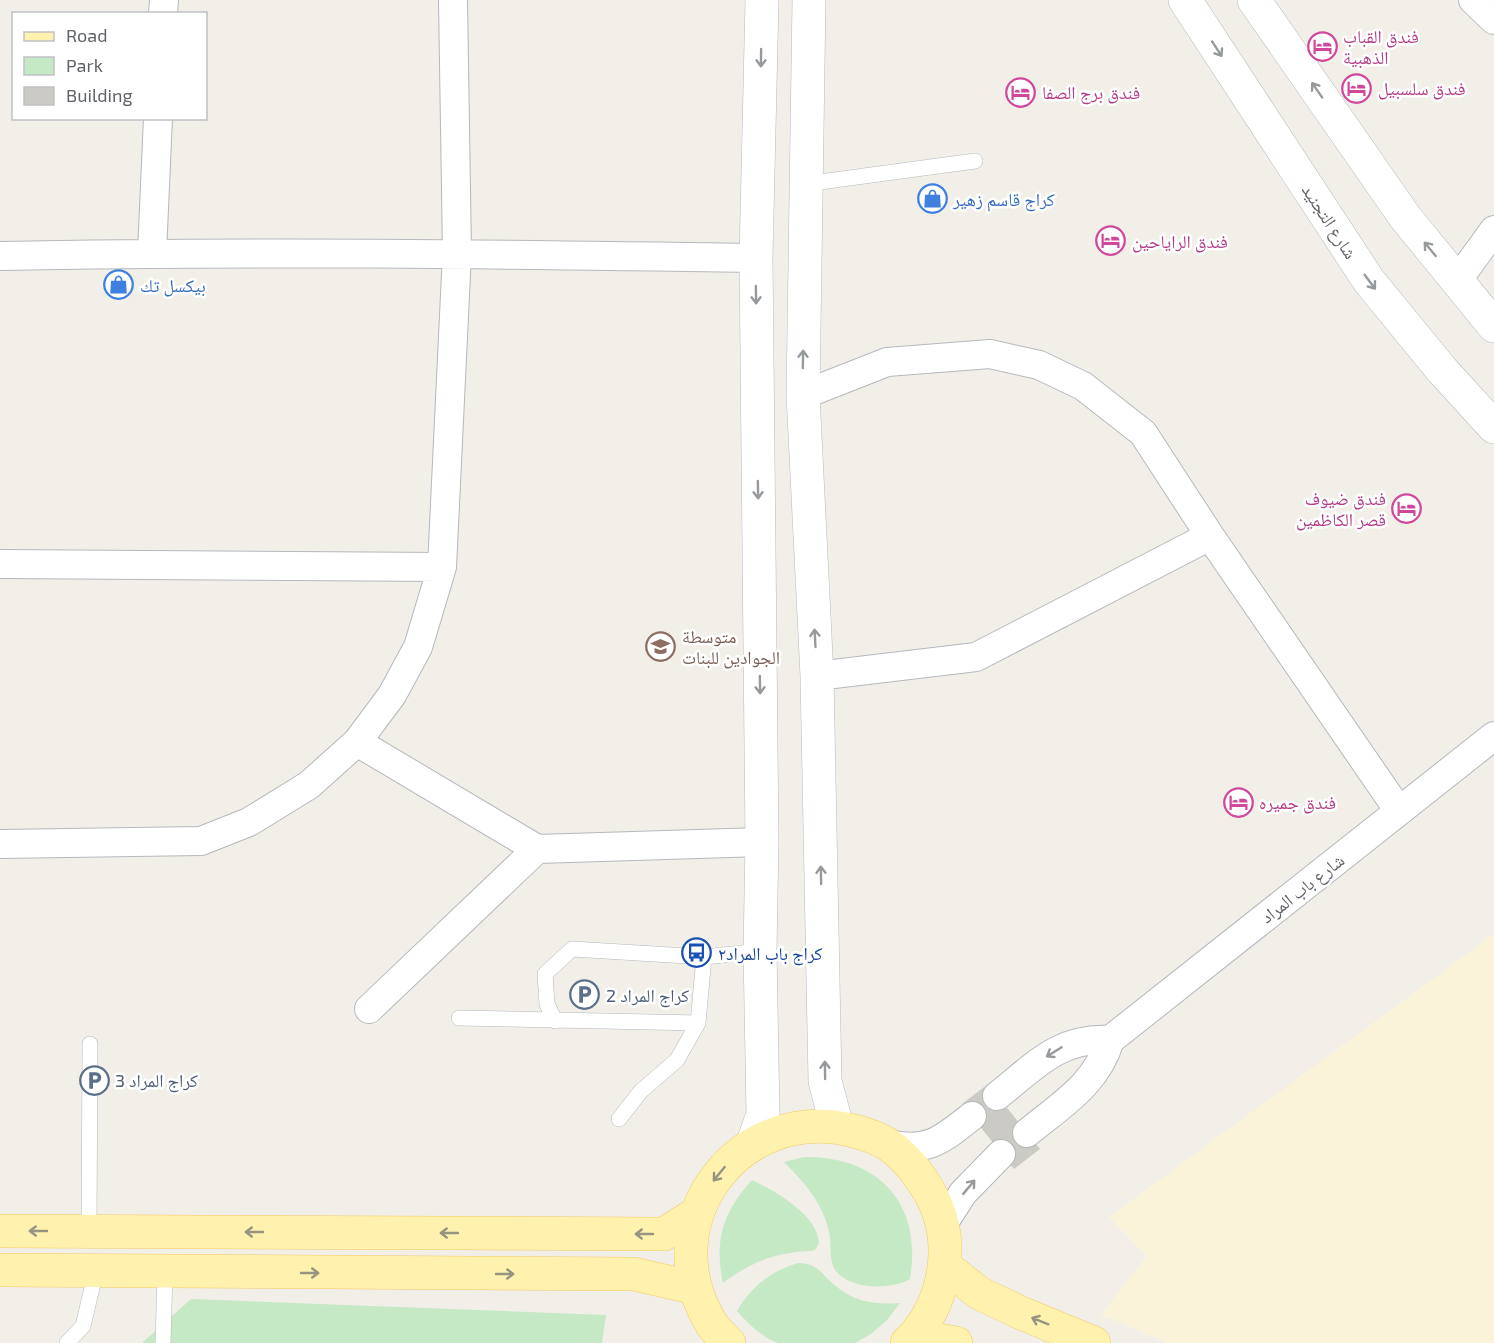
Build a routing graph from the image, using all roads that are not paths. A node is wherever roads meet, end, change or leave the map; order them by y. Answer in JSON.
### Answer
{"nodes":[{"id":1,"x":453,"y":0,"type":"edge"},
{"id":2,"x":762,"y":0,"type":"edge"},
{"id":3,"x":808,"y":0,"type":"edge"},
{"id":4,"x":1185,"y":0,"type":"edge"},
{"id":5,"x":1254,"y":0,"type":"edge"},
{"id":6,"x":1473,"y":0,"type":"edge"},
{"id":7,"x":1494,"y":20,"type":"edge"},
{"id":8,"x":158,"y":120,"type":"edge"},
{"id":9,"x":975,"y":161,"type":"dead end"},
{"id":10,"x":758,"y":168,"type":"junction"},
{"id":11,"x":805,"y":176,"type":"junction"},
{"id":12,"x":1494,"y":230,"type":"edge"},
{"id":13,"x":152,"y":253,"type":"junction"},
{"id":14,"x":457,"y":253,"type":"junction"},
{"id":15,"x":0,"y":256,"type":"edge"},
{"id":16,"x":756,"y":258,"type":"junction"},
{"id":17,"x":1457,"y":281,"type":"junction"},
{"id":18,"x":1494,"y":326,"type":"edge"},
{"id":19,"x":803,"y":395,"type":"junction"},
{"id":20,"x":1494,"y":427,"type":"edge"},
{"id":21,"x":1210,"y":536,"type":"junction"},
{"id":22,"x":0,"y":564,"type":"edge"},
{"id":23,"x":442,"y":567,"type":"junction"},
{"id":24,"x":817,"y":676,"type":"junction"},
{"id":25,"x":1494,"y":736,"type":"edge"},
{"id":26,"x":357,"y":742,"type":"junction"},
{"id":27,"x":1399,"y":811,"type":"junction"},
{"id":28,"x":762,"y":842,"type":"junction"},
{"id":29,"x":0,"y":844,"type":"edge"},
{"id":30,"x":537,"y":849,"type":"junction"},
{"id":31,"x":760,"y":951,"type":"junction"},
{"id":32,"x":704,"y":957,"type":"junction"},
{"id":33,"x":369,"y":1009,"type":"dead end"},
{"id":34,"x":459,"y":1018,"type":"dead end"},
{"id":35,"x":555,"y":1021,"type":"junction"},
{"id":36,"x":698,"y":1023,"type":"junction"},
{"id":37,"x":1110,"y":1040,"type":"junction"},
{"id":38,"x":90,"y":1044,"type":"dead end"},
{"id":39,"x":998,"y":1096,"type":"dead end"},
{"id":40,"x":972,"y":1116,"type":"dead end"},
{"id":41,"x":620,"y":1119,"type":"dead end"},
{"id":42,"x":837,"y":1126,"type":"junction"},
{"id":43,"x":1027,"y":1133,"type":"dead end"},
{"id":44,"x":753,"y":1143,"type":"junction"},
{"id":45,"x":890,"y":1144,"type":"junction"},
{"id":46,"x":1001,"y":1154,"type":"dead end"},
{"id":47,"x":696,"y":1214,"type":"junction"},
{"id":48,"x":943,"y":1224,"type":"junction"},
{"id":49,"x":0,"y":1231,"type":"edge"},
{"id":50,"x":89,"y":1231,"type":"junction"},
{"id":51,"x":945,"y":1266,"type":"junction"},
{"id":52,"x":0,"y":1270,"type":"edge"},
{"id":53,"x":96,"y":1271,"type":"junction"},
{"id":54,"x":165,"y":1272,"type":"junction"},
{"id":55,"x":695,"y":1288,"type":"junction"},
{"id":56,"x":911,"y":1339,"type":"edge"},
{"id":57,"x":67,"y":1343,"type":"edge"},
{"id":58,"x":163,"y":1343,"type":"edge"},
{"id":59,"x":729,"y":1343,"type":"edge"},
{"id":60,"x":956,"y":1343,"type":"edge"},
{"id":61,"x":1094,"y":1343,"type":"edge"}],
"edges":[{"from":1,"to":14,"type":"street"},
{"from":2,"to":10,"type":"street","one_way":true},
{"from":3,"to":11,"type":"street"},
{"from":4,"to":20,"type":"street","name":"شارع التجنيد","one_way":true},
{"from":17,"to":5,"type":"street","one_way":true},
{"from":6,"to":7,"type":"street"},
{"from":8,"to":13,"type":"street"},
{"from":9,"to":11,"type":"lane"},
{"from":10,"to":11,"type":"street"},
{"from":10,"to":16,"type":"street"},
{"from":19,"to":11,"type":"street","one_way":true},
{"from":12,"to":17,"type":"street"},
{"from":13,"to":14,"type":"street"},
{"from":13,"to":15,"type":"street"},
{"from":14,"to":16,"type":"street"},
{"from":14,"to":23,"type":"street"},
{"from":16,"to":28,"type":"street","one_way":true},
{"from":17,"to":18,"type":"street"},
{"from":19,"to":21,"type":"street"},
{"from":24,"to":19,"type":"street","one_way":true},
{"from":21,"to":24,"type":"street"},
{"from":21,"to":27,"type":"street"},
{"from":22,"to":23,"type":"street"},
{"from":23,"to":26,"type":"street"},
{"from":42,"to":24,"type":"street","one_way":true},
{"from":25,"to":27,"type":"street","name":"شارع باب المراد"},
{"from":26,"to":29,"type":"street"},
{"from":26,"to":30,"type":"street"},
{"from":27,"to":37,"type":"street","name":"شارع باب المراد"},
{"from":28,"to":30,"type":"street"},
{"from":28,"to":31,"type":"street"},
{"from":30,"to":33,"type":"street"},
{"from":31,"to":32,"type":"lane"},
{"from":31,"to":44,"type":"street"},
{"from":32,"to":35,"type":"lane"},
{"from":32,"to":36,"type":"lane"},
{"from":34,"to":35,"type":"lane"},
{"from":35,"to":36,"type":"lane"},
{"from":36,"to":41,"type":"lane"},
{"from":37,"to":39,"type":"street","one_way":true},
{"from":37,"to":43,"type":"street","name":"شارع باب المراد"},
{"from":38,"to":50,"type":"lane"},
{"from":40,"to":45,"type":"street"},
{"from":42,"to":44,"type":"main road"},
{"from":42,"to":45,"type":"main road"},
{"from":44,"to":47,"type":"main road","one_way":true},
{"from":45,"to":48,"type":"main road"},
{"from":48,"to":46,"type":"street","one_way":true},
{"from":47,"to":50,"type":"main road","one_way":true},
{"from":47,"to":55,"type":"main road"},
{"from":48,"to":51,"type":"main road"},
{"from":50,"to":49,"type":"main road","one_way":true},
{"from":51,"to":56,"type":"main road"},
{"from":61,"to":51,"type":"main road","one_way":true},
{"from":52,"to":53,"type":"main road"},
{"from":53,"to":54,"type":"main road"},
{"from":53,"to":57,"type":"lane"},
{"from":54,"to":55,"type":"main road","one_way":true},
{"from":54,"to":58,"type":"lane"},
{"from":55,"to":59,"type":"main road"},
{"from":56,"to":60,"type":"main road"}]}
